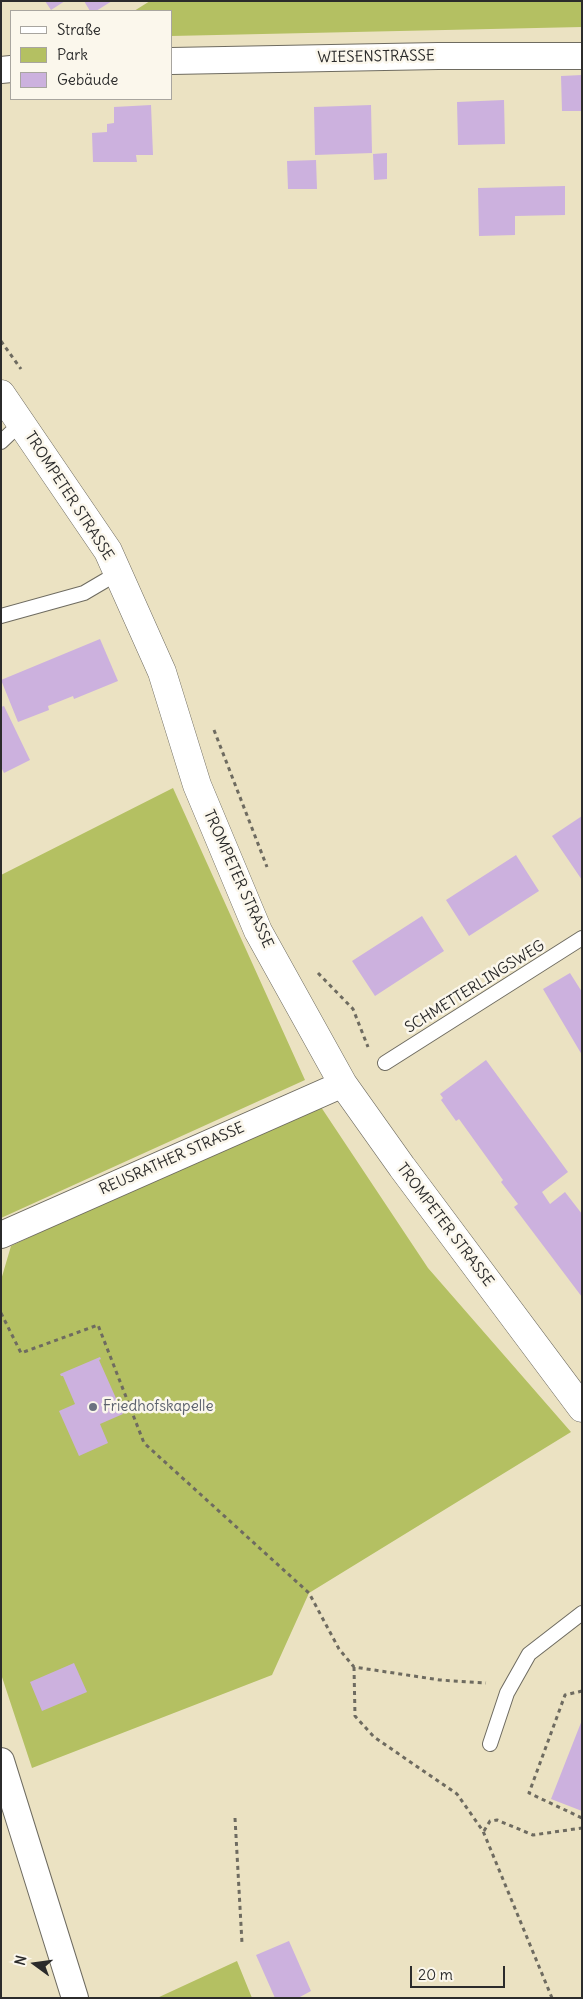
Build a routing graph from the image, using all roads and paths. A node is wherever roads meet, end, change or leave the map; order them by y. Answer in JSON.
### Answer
{"nodes":[{"id":1,"x":582,"y":56,"type":"edge"},
{"id":2,"x":172,"y":61,"type":"edge"},
{"id":3,"x":1,"y":394,"type":"edge"},
{"id":4,"x":22,"y":424,"type":"junction"},
{"id":5,"x":1,"y":442,"type":"edge"},
{"id":6,"x":118,"y":573,"type":"junction"},
{"id":7,"x":1,"y":616,"type":"edge"},
{"id":8,"x":582,"y":938,"type":"edge"},
{"id":9,"x":385,"y":1064,"type":"dead end"},
{"id":10,"x":343,"y":1084,"type":"junction"},
{"id":11,"x":1,"y":1235,"type":"edge"},
{"id":12,"x":1,"y":1313,"type":"edge"},
{"id":13,"x":582,"y":1408,"type":"edge"},
{"id":14,"x":582,"y":1613,"type":"edge"},
{"id":15,"x":354,"y":1668,"type":"junction"},
{"id":16,"x":511,"y":1684,"type":"junction"},
{"id":17,"x":582,"y":1691,"type":"edge"},
{"id":18,"x":490,"y":1744,"type":"dead end"},
{"id":19,"x":1,"y":1762,"type":"edge"},
{"id":20,"x":235,"y":1818,"type":"dead end"},
{"id":21,"x":582,"y":1818,"type":"edge"},
{"id":22,"x":582,"y":1828,"type":"edge"},
{"id":23,"x":483,"y":1831,"type":"junction"},
{"id":24,"x":242,"y":1943,"type":"dead end"},
{"id":25,"x":75,"y":1998,"type":"edge"},
{"id":26,"x":552,"y":1998,"type":"edge"}],
"edges":[{"from":1,"to":2,"type":"street","name":"WIESENSTRASSE"},
{"from":3,"to":4,"type":"main road","name":"TROMPETER STRASSE"},
{"from":4,"to":5,"type":"lane"},
{"from":4,"to":6,"type":"main road","name":"TROMPETER STRASSE"},
{"from":6,"to":7,"type":"lane"},
{"from":6,"to":10,"type":"main road","name":"TROMPETER STRASSE"},
{"from":8,"to":9,"type":"lane","name":"SCHMETTERLINGSWEG"},
{"from":10,"to":11,"type":"street","name":"REUSRATHER STRASSE"},
{"from":10,"to":13,"type":"main road","name":"TROMPETER STRASSE"},
{"from":12,"to":15,"type":"path"},
{"from":14,"to":16,"type":"lane"},
{"from":15,"to":16,"type":"path"},
{"from":15,"to":23,"type":"path"},
{"from":16,"to":18,"type":"lane"},
{"from":17,"to":21,"type":"path"},
{"from":19,"to":25,"type":"street"},
{"from":20,"to":24,"type":"path"},
{"from":22,"to":23,"type":"path"},
{"from":23,"to":26,"type":"path"}]}
